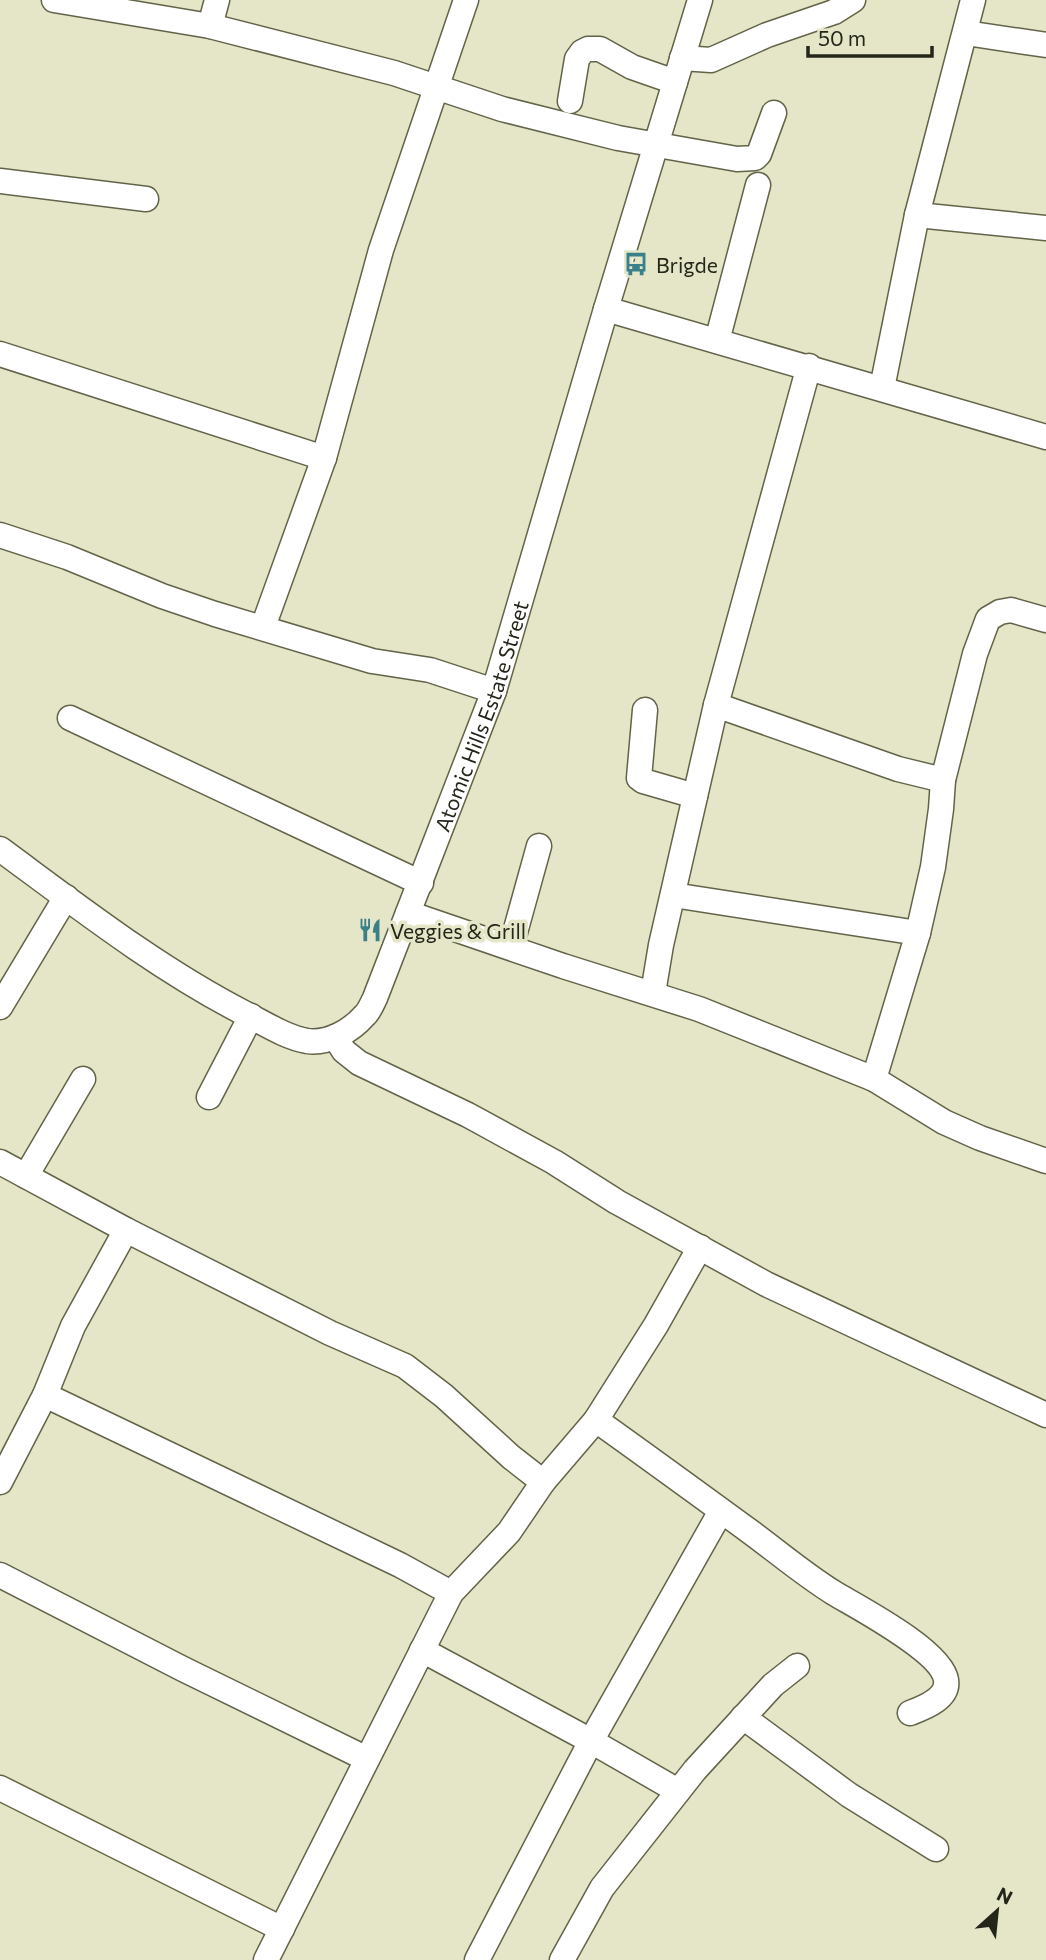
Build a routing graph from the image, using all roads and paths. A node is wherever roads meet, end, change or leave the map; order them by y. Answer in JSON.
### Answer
{"nodes":[{"id":1,"x":54,"y":0,"type":"edge"},
{"id":2,"x":216,"y":0,"type":"edge"},
{"id":3,"x":466,"y":0,"type":"edge"},
{"id":4,"x":700,"y":0,"type":"edge"},
{"id":5,"x":853,"y":0,"type":"edge"},
{"id":6,"x":973,"y":0,"type":"edge"},
{"id":7,"x":113,"y":5,"type":"edge"},
{"id":8,"x":210,"y":26,"type":"junction"},
{"id":9,"x":966,"y":33,"type":"junction"},
{"id":10,"x":1046,"y":45,"type":"edge"},
{"id":11,"x":679,"y":70,"type":"junction"},
{"id":12,"x":437,"y":86,"type":"junction"},
{"id":13,"x":570,"y":101,"type":"dead end"},
{"id":14,"x":774,"y":113,"type":"dead end"},
{"id":15,"x":656,"y":143,"type":"junction"},
{"id":16,"x":0,"y":181,"type":"edge"},
{"id":17,"x":758,"y":185,"type":"dead end"},
{"id":18,"x":146,"y":199,"type":"dead end"},
{"id":19,"x":917,"y":215,"type":"junction"},
{"id":20,"x":1046,"y":228,"type":"edge"},
{"id":21,"x":606,"y":309,"type":"junction"},
{"id":22,"x":717,"y":341,"type":"junction"},
{"id":23,"x":0,"y":355,"type":"edge"},
{"id":24,"x":809,"y":366,"type":"junction"},
{"id":25,"x":882,"y":388,"type":"junction"},
{"id":26,"x":1046,"y":437,"type":"edge"},
{"id":27,"x":324,"y":458,"type":"junction"},
{"id":28,"x":0,"y":534,"type":"edge"},
{"id":29,"x":1046,"y":620,"type":"edge"},
{"id":30,"x":263,"y":627,"type":"junction"},
{"id":31,"x":494,"y":691,"type":"junction"},
{"id":32,"x":716,"y":705,"type":"junction"},
{"id":33,"x":645,"y":710,"type":"dead end"},
{"id":34,"x":70,"y":718,"type":"dead end"},
{"id":35,"x":943,"y":780,"type":"junction"},
{"id":36,"x":695,"y":796,"type":"junction"},
{"id":37,"x":539,"y":846,"type":"dead end"},
{"id":38,"x":0,"y":849,"type":"edge"},
{"id":39,"x":421,"y":883,"type":"junction"},
{"id":40,"x":673,"y":895,"type":"junction"},
{"id":41,"x":66,"y":897,"type":"junction"},
{"id":42,"x":408,"y":913,"type":"junction"},
{"id":43,"x":918,"y":933,"type":"junction"},
{"id":44,"x":511,"y":947,"type":"junction"},
{"id":45,"x":7,"y":980,"type":"edge"},
{"id":46,"x":653,"y":993,"type":"junction"},
{"id":47,"x":0,"y":1007,"type":"edge"},
{"id":48,"x":251,"y":1016,"type":"junction"},
{"id":49,"x":335,"y":1037,"type":"junction"},
{"id":50,"x":83,"y":1079,"type":"dead end"},
{"id":51,"x":874,"y":1079,"type":"junction"},
{"id":52,"x":209,"y":1097,"type":"dead end"},
{"id":53,"x":1046,"y":1161,"type":"edge"},
{"id":54,"x":0,"y":1162,"type":"edge"},
{"id":55,"x":26,"y":1176,"type":"junction"},
{"id":56,"x":126,"y":1230,"type":"junction"},
{"id":57,"x":700,"y":1247,"type":"junction"},
{"id":58,"x":45,"y":1395,"type":"junction"},
{"id":59,"x":1046,"y":1415,"type":"edge"},
{"id":60,"x":596,"y":1420,"type":"junction"},
{"id":61,"x":0,"y":1482,"type":"edge"},
{"id":62,"x":543,"y":1482,"type":"junction"},
{"id":63,"x":721,"y":1511,"type":"junction"},
{"id":64,"x":0,"y":1576,"type":"edge"},
{"id":65,"x":451,"y":1593,"type":"junction"},
{"id":66,"x":422,"y":1650,"type":"junction"},
{"id":67,"x":797,"y":1666,"type":"dead end"},
{"id":68,"x":909,"y":1713,"type":"dead end"},
{"id":69,"x":743,"y":1717,"type":"junction"},
{"id":70,"x":591,"y":1741,"type":"junction"},
{"id":71,"x":367,"y":1759,"type":"junction"},
{"id":72,"x":0,"y":1788,"type":"edge"},
{"id":73,"x":678,"y":1791,"type":"junction"},
{"id":74,"x":936,"y":1849,"type":"dead end"},
{"id":75,"x":282,"y":1928,"type":"junction"},
{"id":76,"x":266,"y":1960,"type":"edge"},
{"id":77,"x":477,"y":1960,"type":"edge"},
{"id":78,"x":562,"y":1960,"type":"edge"}],
"edges":[{"from":1,"to":7,"type":"street"},
{"from":2,"to":8,"type":"street"},
{"from":3,"to":12,"type":"street"},
{"from":4,"to":11,"type":"street","name":"Atomic Hills Estate Street"},
{"from":5,"to":11,"type":"street"},
{"from":6,"to":9,"type":"street"},
{"from":7,"to":8,"type":"street"},
{"from":8,"to":12,"type":"street"},
{"from":9,"to":10,"type":"street"},
{"from":9,"to":19,"type":"street"},
{"from":11,"to":13,"type":"street"},
{"from":11,"to":15,"type":"street","name":"Atomic Hills Estate Street"},
{"from":12,"to":15,"type":"street"},
{"from":12,"to":27,"type":"street"},
{"from":14,"to":15,"type":"street"},
{"from":15,"to":21,"type":"street","name":"Atomic Hills Estate Street"},
{"from":16,"to":18,"type":"street"},
{"from":17,"to":22,"type":"street"},
{"from":19,"to":20,"type":"street"},
{"from":19,"to":25,"type":"street"},
{"from":21,"to":22,"type":"street"},
{"from":21,"to":31,"type":"street","name":"Atomic Hills Estate Street"},
{"from":22,"to":24,"type":"street"},
{"from":23,"to":27,"type":"street"},
{"from":24,"to":25,"type":"street"},
{"from":24,"to":32,"type":"street"},
{"from":25,"to":26,"type":"street"},
{"from":27,"to":30,"type":"street"},
{"from":28,"to":30,"type":"street"},
{"from":29,"to":35,"type":"street"},
{"from":30,"to":31,"type":"street"},
{"from":31,"to":39,"type":"street","name":"Atomic Hills Estate Street"},
{"from":32,"to":35,"type":"street"},
{"from":32,"to":36,"type":"street"},
{"from":33,"to":36,"type":"street"},
{"from":34,"to":39,"type":"street"},
{"from":35,"to":43,"type":"street"},
{"from":36,"to":40,"type":"street"},
{"from":37,"to":44,"type":"street"},
{"from":38,"to":41,"type":"street"},
{"from":39,"to":42,"type":"street","name":"Atomic Hills Estate Street"},
{"from":40,"to":43,"type":"street"},
{"from":40,"to":46,"type":"street"},
{"from":41,"to":45,"type":"street"},
{"from":41,"to":48,"type":"street"},
{"from":42,"to":44,"type":"street"},
{"from":42,"to":49,"type":"street","name":"Atomic Hills Estate Street"},
{"from":43,"to":51,"type":"street"},
{"from":44,"to":46,"type":"street"},
{"from":45,"to":47,"type":"street"},
{"from":46,"to":51,"type":"street"},
{"from":48,"to":49,"type":"street"},
{"from":48,"to":52,"type":"street"},
{"from":49,"to":57,"type":"street"},
{"from":50,"to":55,"type":"street"},
{"from":51,"to":53,"type":"street"},
{"from":54,"to":55,"type":"street"},
{"from":55,"to":56,"type":"street"},
{"from":56,"to":58,"type":"street"},
{"from":56,"to":62,"type":"street"},
{"from":57,"to":59,"type":"street"},
{"from":57,"to":60,"type":"street"},
{"from":58,"to":61,"type":"street"},
{"from":58,"to":65,"type":"street"},
{"from":60,"to":62,"type":"street"},
{"from":60,"to":63,"type":"street"},
{"from":62,"to":65,"type":"street"},
{"from":63,"to":68,"type":"street"},
{"from":63,"to":70,"type":"street"},
{"from":64,"to":71,"type":"street"},
{"from":65,"to":66,"type":"street"},
{"from":66,"to":70,"type":"street"},
{"from":66,"to":71,"type":"street"},
{"from":67,"to":69,"type":"street"},
{"from":69,"to":73,"type":"street"},
{"from":69,"to":74,"type":"street"},
{"from":70,"to":73,"type":"street"},
{"from":70,"to":77,"type":"street"},
{"from":71,"to":75,"type":"street"},
{"from":72,"to":75,"type":"street"},
{"from":73,"to":78,"type":"street"},
{"from":75,"to":76,"type":"street"}]}
